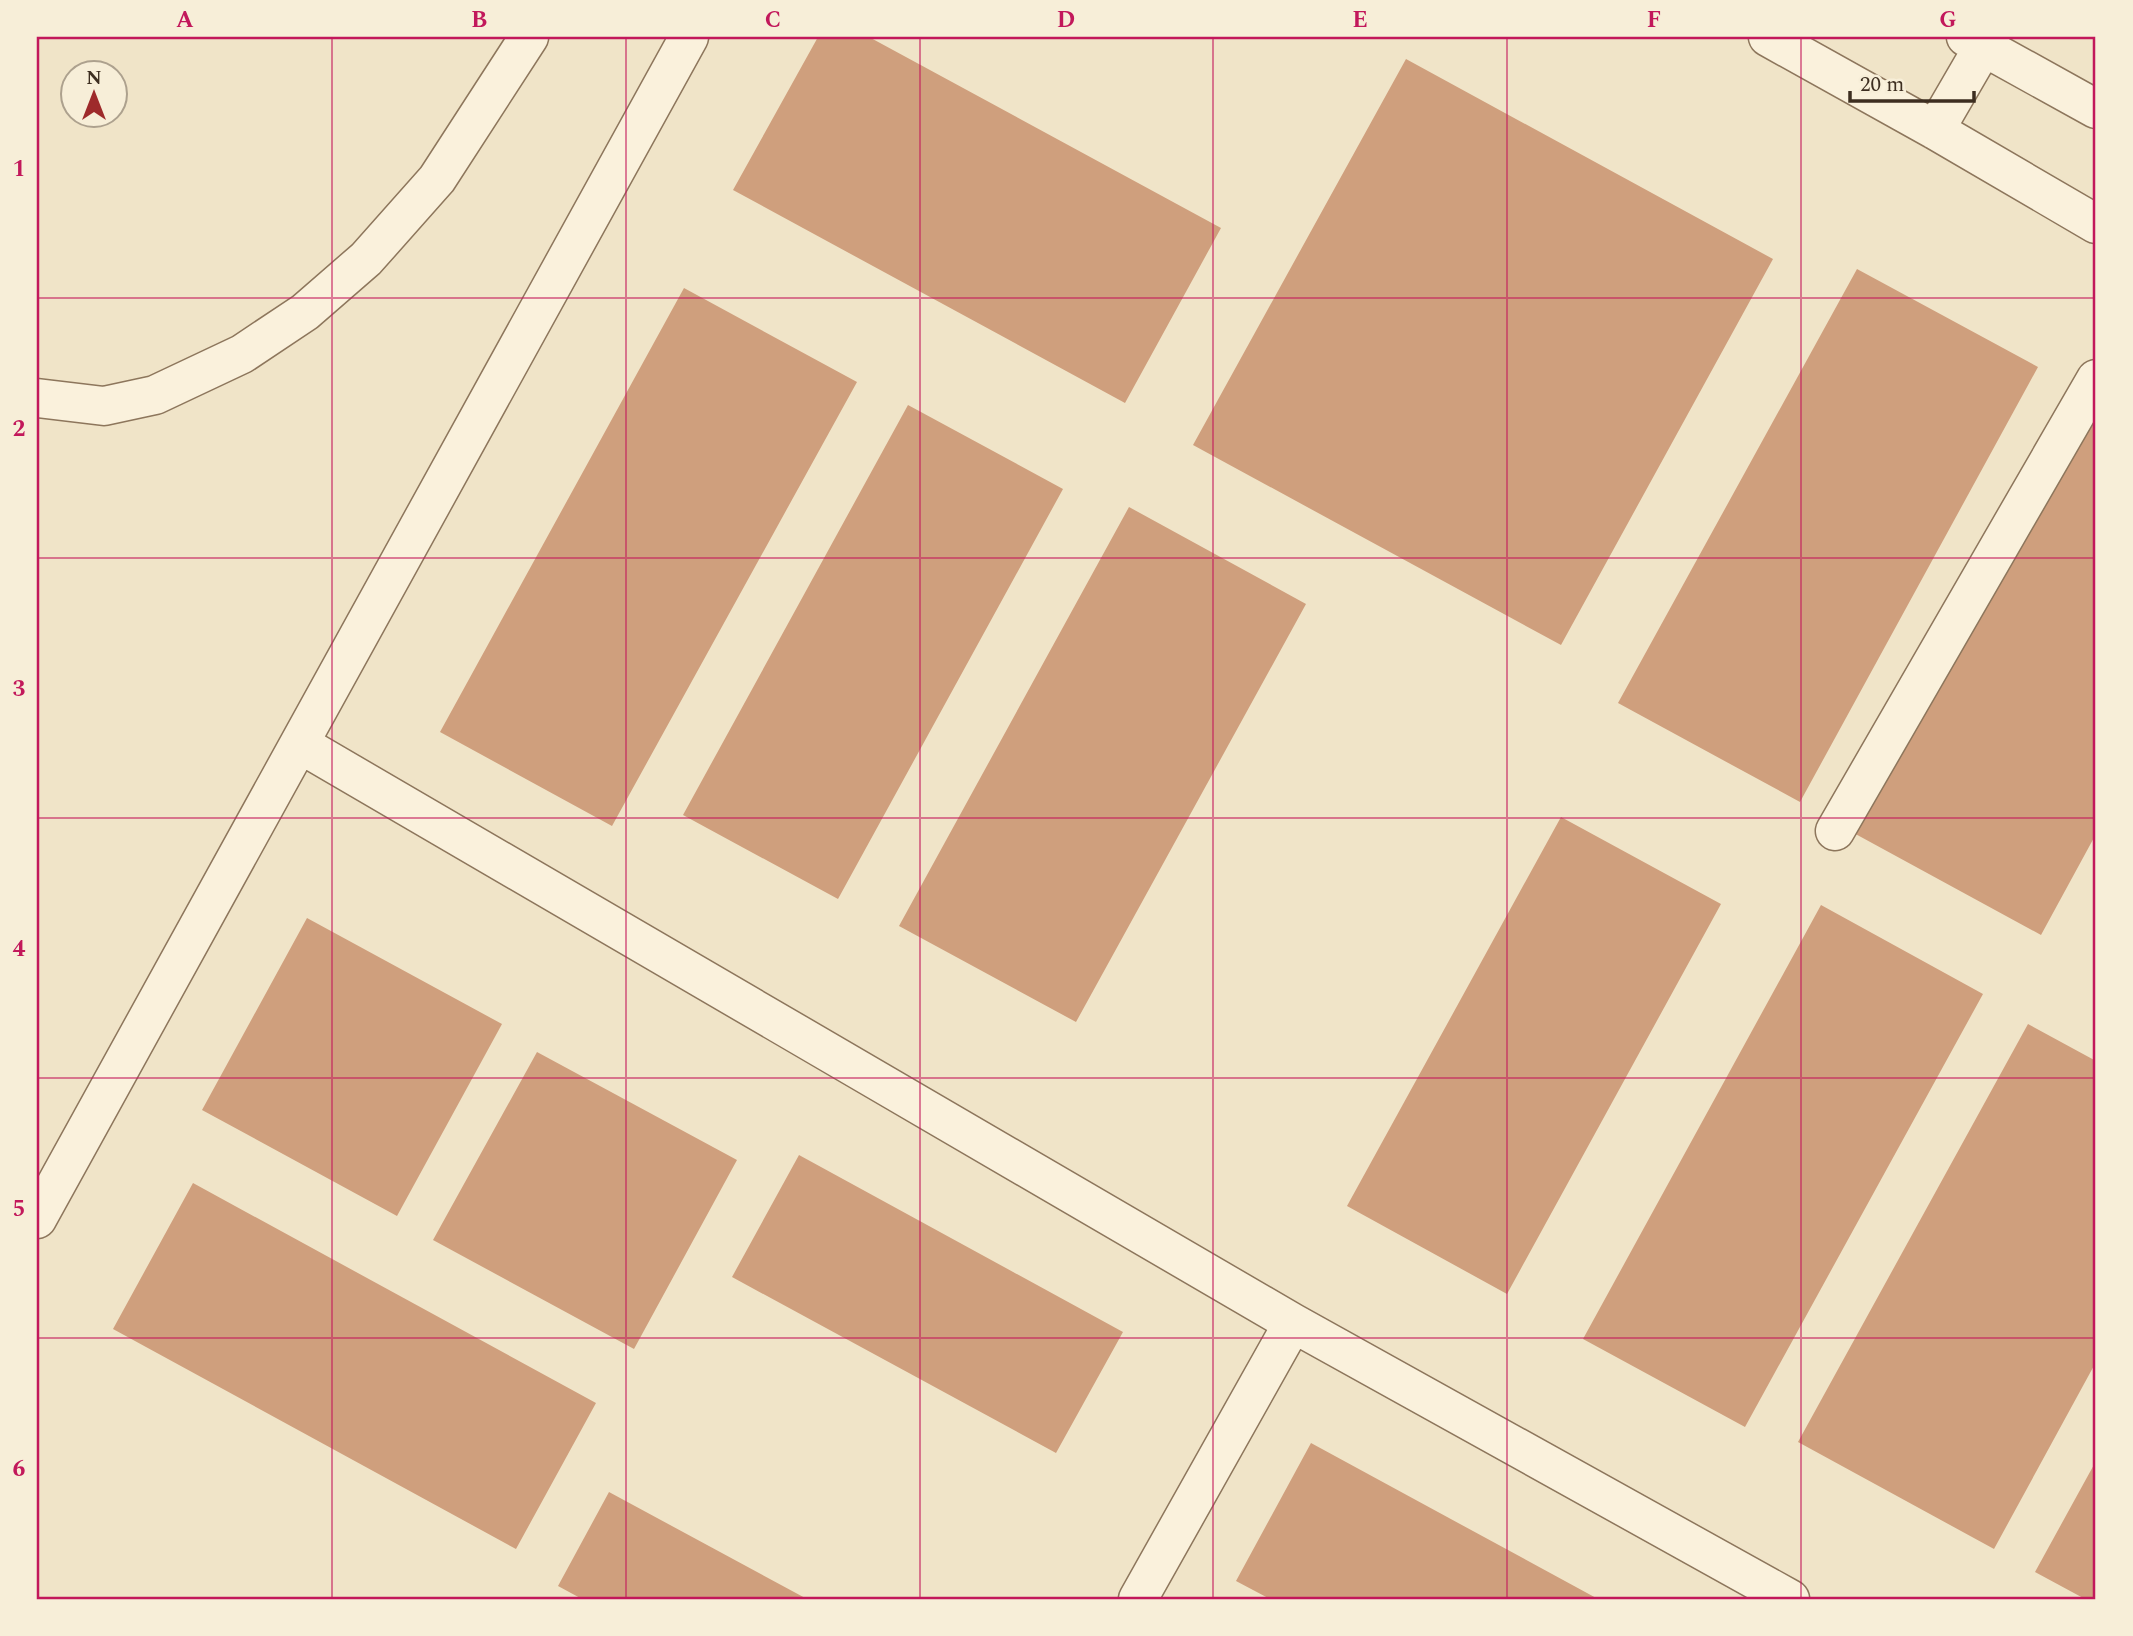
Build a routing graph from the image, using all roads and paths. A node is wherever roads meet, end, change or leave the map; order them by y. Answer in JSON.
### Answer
{"nodes":[{"id":1,"x":529,"y":37,"type":"edge"},
{"id":2,"x":689,"y":37,"type":"edge"},
{"id":3,"x":1768,"y":37,"type":"edge"},
{"id":4,"x":1980,"y":40,"type":"edge"},
{"id":5,"x":2096,"y":109,"type":"edge"},
{"id":6,"x":1935,"y":130,"type":"junction"},
{"id":7,"x":2096,"y":224,"type":"edge"},
{"id":8,"x":2096,"y":379,"type":"edge"},
{"id":9,"x":37,"y":398,"type":"edge"},
{"id":10,"x":300,"y":744,"type":"junction"},
{"id":11,"x":1835,"y":831,"type":"dead end"},
{"id":12,"x":37,"y":1219,"type":"edge"},
{"id":13,"x":1293,"y":1323,"type":"junction"},
{"id":14,"x":1138,"y":1599,"type":"edge"},
{"id":15,"x":1790,"y":1599,"type":"edge"}],
"edges":[{"from":1,"to":9,"type":"street"},
{"from":2,"to":10,"type":"street"},
{"from":3,"to":6,"type":"street"},
{"from":4,"to":5,"type":"street"},
{"from":4,"to":6,"type":"street"},
{"from":6,"to":7,"type":"street"},
{"from":8,"to":11,"type":"street"},
{"from":10,"to":12,"type":"street"},
{"from":10,"to":13,"type":"street"},
{"from":13,"to":14,"type":"street"},
{"from":13,"to":15,"type":"street"}]}
